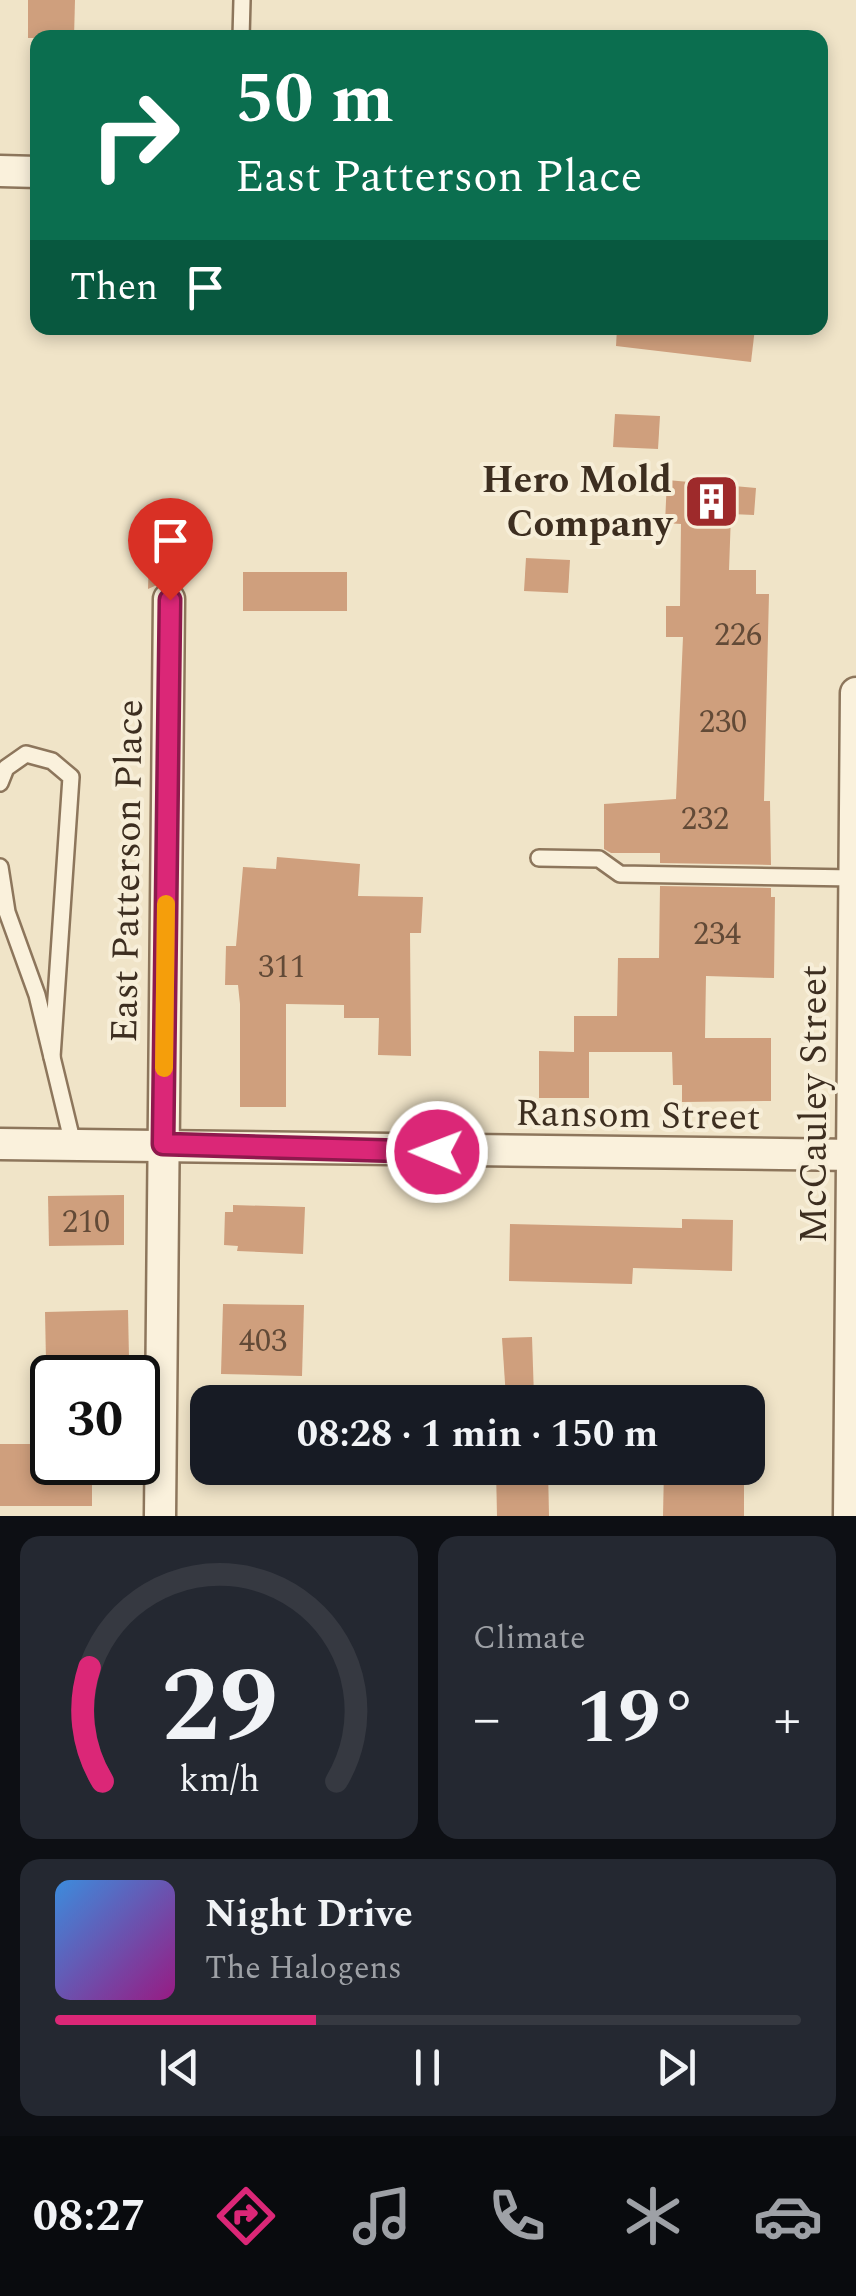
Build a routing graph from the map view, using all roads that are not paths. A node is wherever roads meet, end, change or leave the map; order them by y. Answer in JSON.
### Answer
{"nodes":[{"id":1,"x":242,"y":0,"type":"edge"},
{"id":2,"x":241,"y":30,"type":"edge"},
{"id":3,"x":0,"y":172,"type":"edge"},
{"id":4,"x":30,"y":172,"type":"edge"},
{"id":5,"x":170,"y":600,"type":"dead end"},
{"id":6,"x":856,"y":693,"type":"edge"},
{"id":7,"x":0,"y":783,"type":"edge"},
{"id":8,"x":539,"y":858,"type":"dead end"},
{"id":9,"x":0,"y":866,"type":"edge"},
{"id":10,"x":854,"y":878,"type":"edge"},
{"id":11,"x":52,"y":1057,"type":"junction"},
{"id":12,"x":0,"y":1144,"type":"edge"},
{"id":13,"x":73,"y":1144,"type":"junction"},
{"id":14,"x":163,"y":1144,"type":"junction"},
{"id":15,"x":854,"y":1155,"type":"edge"},
{"id":16,"x":160,"y":1516,"type":"edge"},
{"id":17,"x":849,"y":1516,"type":"edge"}],
"edges":[{"from":1,"to":2,"type":"lane"},
{"from":3,"to":4,"type":"street"},
{"from":5,"to":14,"type":"street","name":"East Patterson Place"},
{"from":6,"to":10,"type":"street","name":"McCauley Street"},
{"from":7,"to":11,"type":"lane"},
{"from":8,"to":10,"type":"lane"},
{"from":9,"to":11,"type":"lane"},
{"from":10,"to":15,"type":"street","name":"McCauley Street"},
{"from":11,"to":13,"type":"lane"},
{"from":12,"to":13,"type":"street","name":"Ransom Street"},
{"from":13,"to":14,"type":"street","name":"Ransom Street"},
{"from":14,"to":15,"type":"street","name":"Ransom Street"},
{"from":14,"to":16,"type":"street","name":"East Patterson Place"},
{"from":15,"to":17,"type":"street","name":"McCauley Street"}]}
